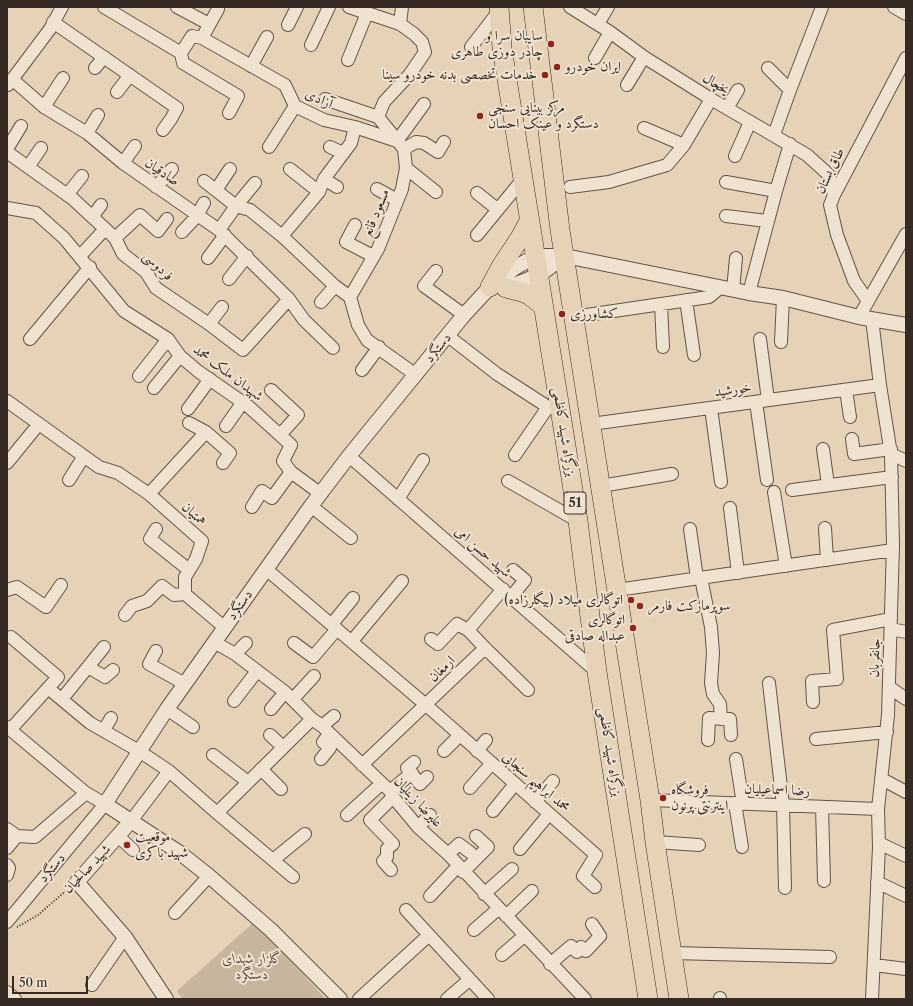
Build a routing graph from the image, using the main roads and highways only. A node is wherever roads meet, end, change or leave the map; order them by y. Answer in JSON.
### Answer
{"nodes":[{"id":1,"x":533,"y":7,"type":"edge"},
{"id":2,"x":499,"y":9,"type":"edge"},
{"id":3,"x":529,"y":221,"type":"junction"},
{"id":4,"x":544,"y":306,"type":"junction"},
{"id":5,"x":648,"y":999,"type":"edge"},
{"id":6,"x":679,"y":999,"type":"edge"}],
"edges":[{"from":1,"to":6,"type":"highway","name":"بزرگراه شهید کاظمی","number":"51"},
{"from":2,"to":3,"type":"highway","name":"بزرگراه شهید کاظمی","number":"51"},
{"from":3,"to":4,"type":"highway","name":"بزرگراه شهید کاظمی","number":"51"},
{"from":3,"to":4,"type":"highway"},
{"from":4,"to":5,"type":"highway","name":"بزرگراه شهید کاظمی","number":"51"}]}
